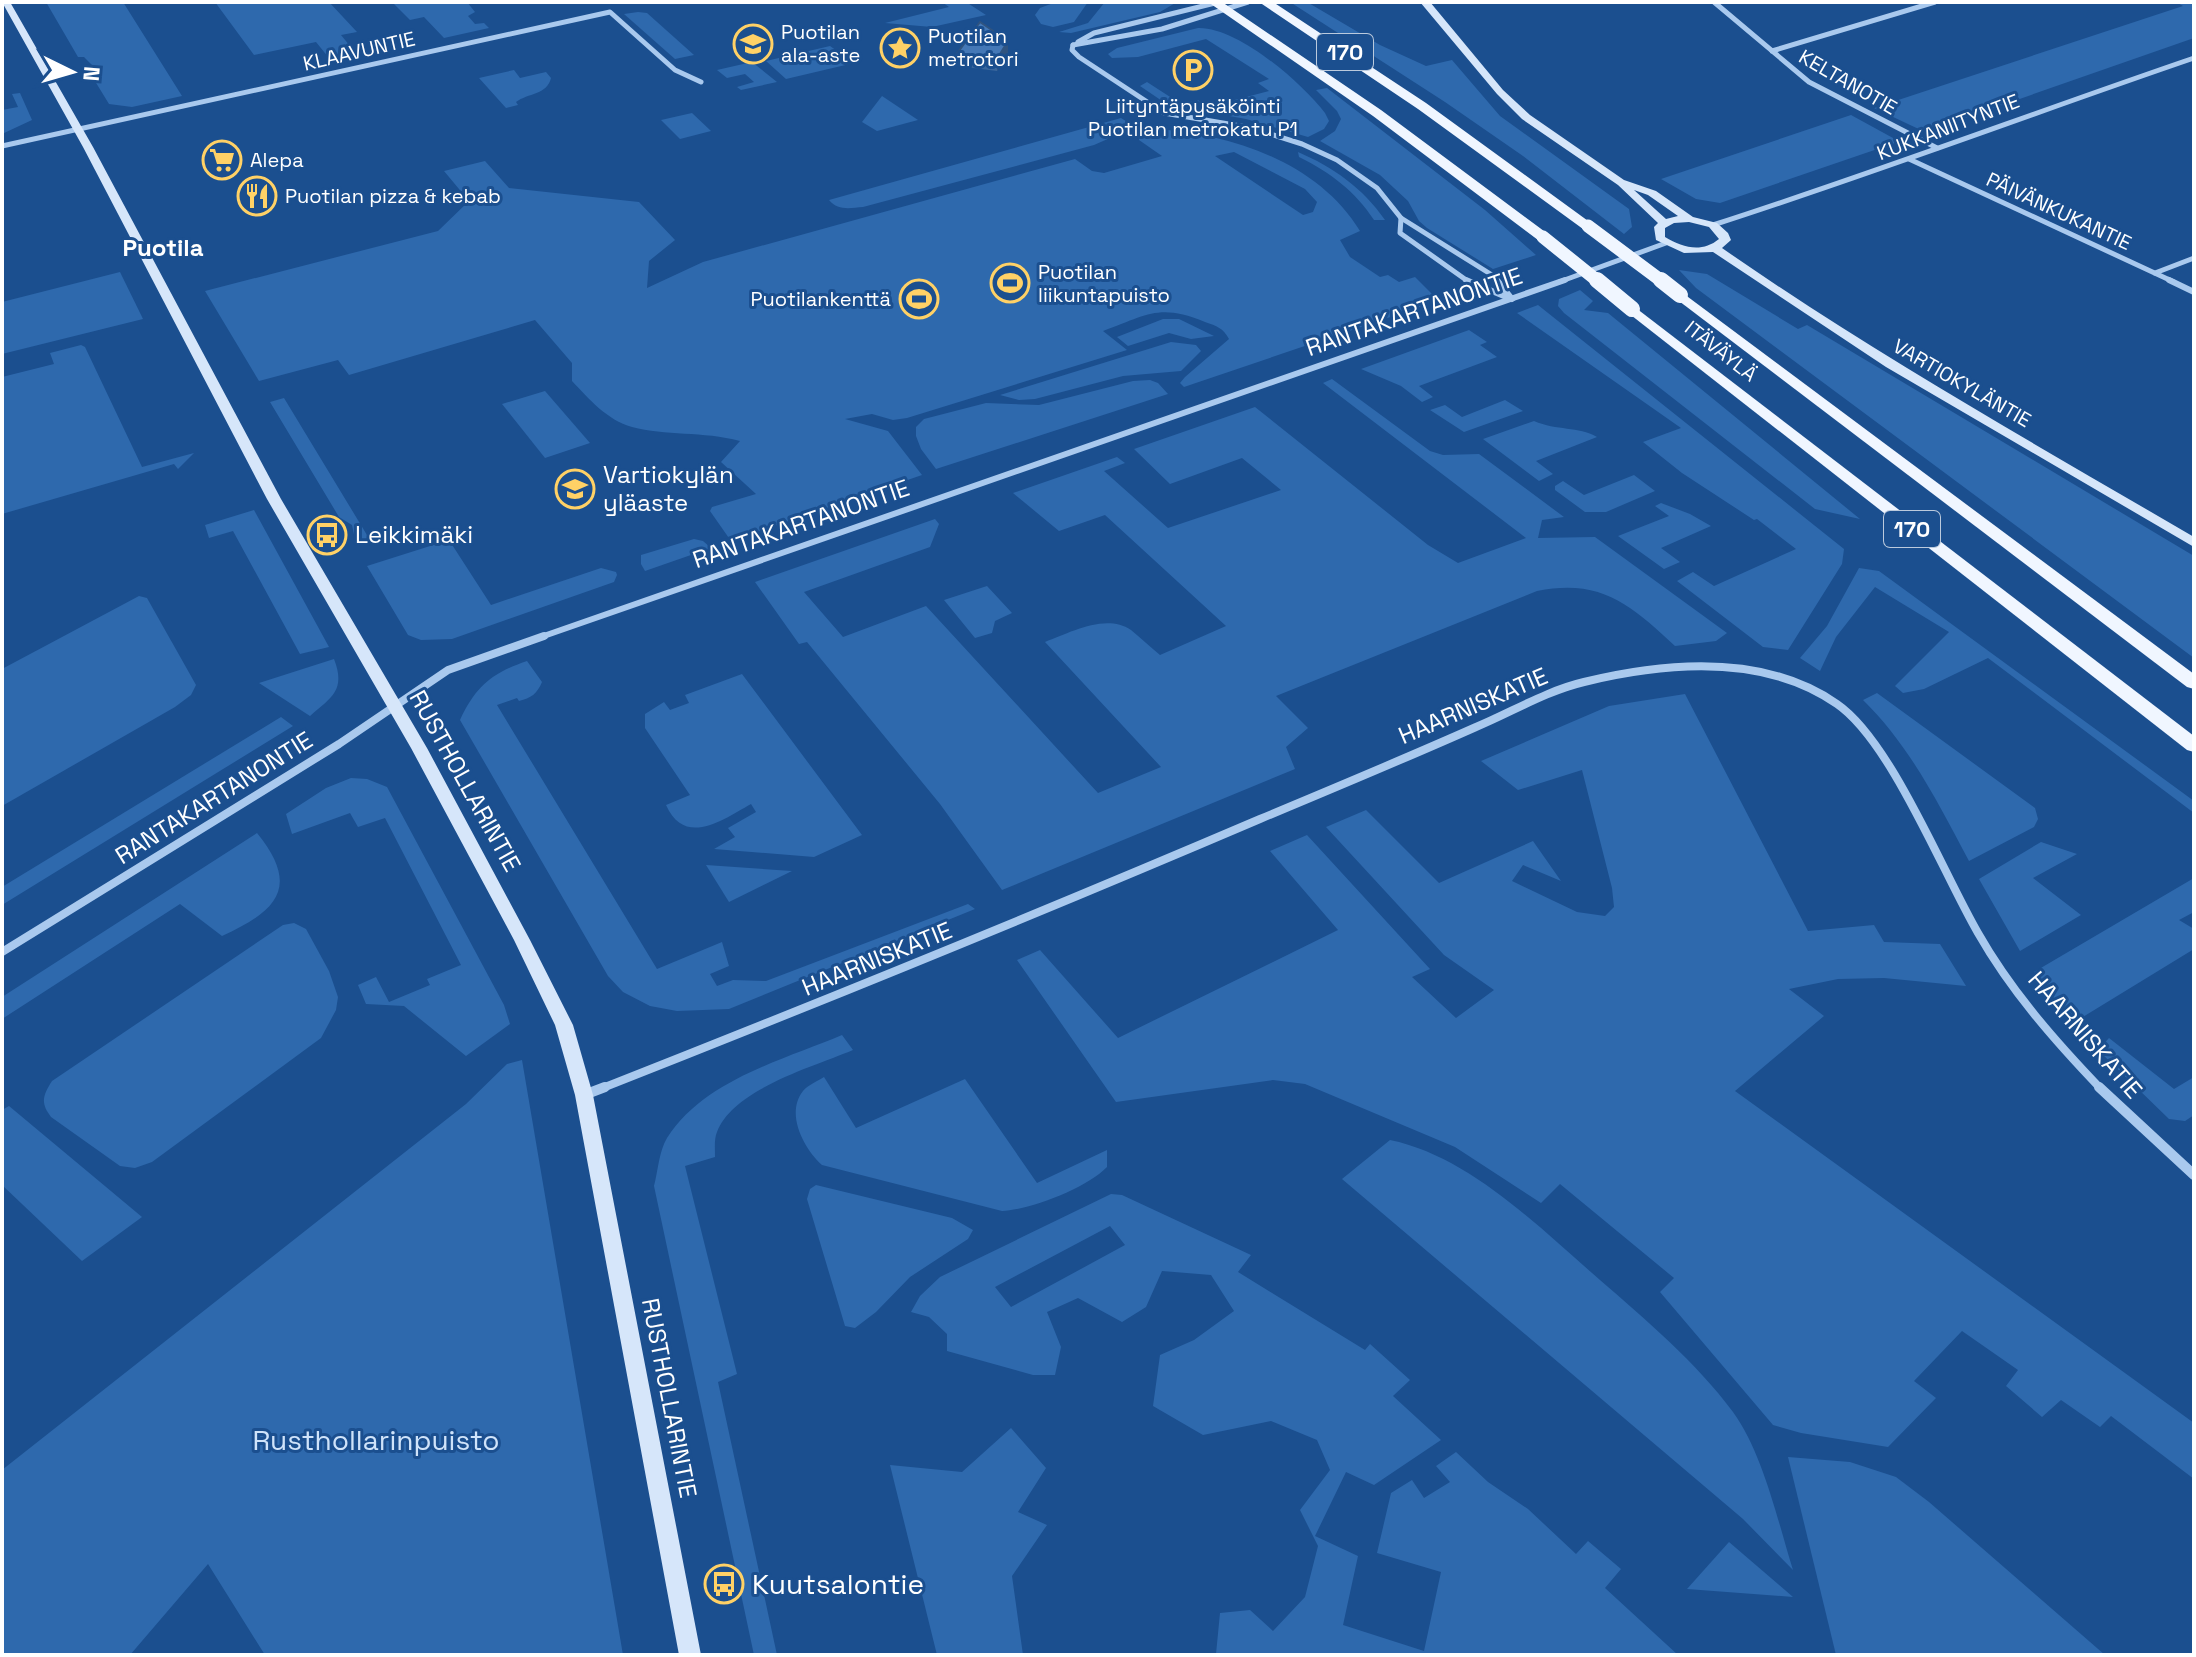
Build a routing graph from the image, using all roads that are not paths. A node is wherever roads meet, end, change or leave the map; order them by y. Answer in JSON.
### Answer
{"nodes":[{"id":1,"x":5,"y":2,"type":"edge"},
{"id":2,"x":1248,"y":2,"type":"edge"},
{"id":3,"x":1265,"y":2,"type":"edge"},
{"id":4,"x":1425,"y":2,"type":"edge"},
{"id":5,"x":1714,"y":2,"type":"edge"},
{"id":6,"x":1935,"y":2,"type":"edge"},
{"id":7,"x":1218,"y":4,"type":"edge"},
{"id":8,"x":1073,"y":45,"type":"junction"},
{"id":9,"x":1772,"y":51,"type":"junction"},
{"id":10,"x":2194,"y":58,"type":"edge"},
{"id":11,"x":701,"y":82,"type":"dead end"},
{"id":12,"x":77,"y":128,"type":"junction"},
{"id":13,"x":2,"y":146,"type":"edge"},
{"id":14,"x":1937,"y":148,"type":"junction"},
{"id":15,"x":1909,"y":159,"type":"junction"},
{"id":16,"x":1620,"y":182,"type":"junction"},
{"id":17,"x":1401,"y":218,"type":"junction"},
{"id":18,"x":1689,"y":219,"type":"junction"},
{"id":19,"x":1664,"y":223,"type":"junction"},
{"id":20,"x":1713,"y":225,"type":"junction"},
{"id":21,"x":1666,"y":243,"type":"junction"},
{"id":22,"x":1714,"y":248,"type":"junction"},
{"id":23,"x":2194,"y":258,"type":"edge"},
{"id":24,"x":2155,"y":273,"type":"junction"},
{"id":25,"x":2194,"y":292,"type":"edge"},
{"id":26,"x":1512,"y":299,"type":"junction"},
{"id":27,"x":2194,"y":543,"type":"edge"},
{"id":28,"x":2194,"y":683,"type":"edge"},
{"id":29,"x":394,"y":705,"type":"junction"},
{"id":30,"x":2194,"y":746,"type":"edge"},
{"id":31,"x":2,"y":952,"type":"edge"},
{"id":32,"x":584,"y":1095,"type":"junction"},
{"id":33,"x":2194,"y":1175,"type":"edge"},
{"id":34,"x":690,"y":1655,"type":"edge"}],
"edges":[{"from":1,"to":12,"type":"main road","name":"RUSTHOLLARINTIE"},
{"from":2,"to":7,"type":"street"},
{"from":3,"to":28,"type":"main road","name":"ITÄVÄYLÄ","number":"170","bridge":true},
{"from":4,"to":16,"type":"main road"},
{"from":5,"to":9,"type":"street","name":"KELTANOTIE"},
{"from":6,"to":9,"type":"street"},
{"from":7,"to":8,"type":"street"},
{"from":7,"to":8,"type":"street"},
{"from":7,"to":30,"type":"main road","name":"ITÄVÄYLÄ","number":"170","bridge":true},
{"from":8,"to":17,"type":"street"},
{"from":9,"to":14,"type":"street","name":"KELTANOTIE"},
{"from":10,"to":14,"type":"street","name":"KUKKANIITYNTIE"},
{"from":11,"to":12,"type":"street","name":"KLAAVUNTIE"},
{"from":12,"to":13,"type":"street","name":"KLAAVUNTIE"},
{"from":12,"to":29,"type":"main road","name":"RUSTHOLLARINTIE"},
{"from":14,"to":15,"type":"street","name":"KUKKANIITYNTIE"},
{"from":15,"to":20,"type":"street","name":"KUKKANIITYNTIE"},
{"from":15,"to":24,"type":"street","name":"PÄIVÄNKUKANTIE"},
{"from":16,"to":18,"type":"main road"},
{"from":16,"to":19,"type":"main road"},
{"from":17,"to":26,"type":"street"},
{"from":17,"to":26,"type":"street"},
{"from":18,"to":19,"type":"main road"},
{"from":18,"to":20,"type":"main road"},
{"from":19,"to":21,"type":"main road"},
{"from":20,"to":22,"type":"main road"},
{"from":21,"to":22,"type":"main road"},
{"from":21,"to":26,"type":"street","name":"RANTAKARTANONTIE"},
{"from":22,"to":27,"type":"main road","name":"VARTIOKYLÄNTIE"},
{"from":23,"to":24,"type":"street"},
{"from":24,"to":25,"type":"street","name":"PÄIVÄNKUKANTIE"},
{"from":26,"to":29,"type":"street","name":"RANTAKARTANONTIE"},
{"from":29,"to":31,"type":"street","name":"RANTAKARTANONTIE"},
{"from":29,"to":32,"type":"main road","name":"RUSTHOLLARINTIE"},
{"from":32,"to":33,"type":"street","name":"HAARNISKATIE"},
{"from":32,"to":34,"type":"main road","name":"RUSTHOLLARINTIE"}]}
